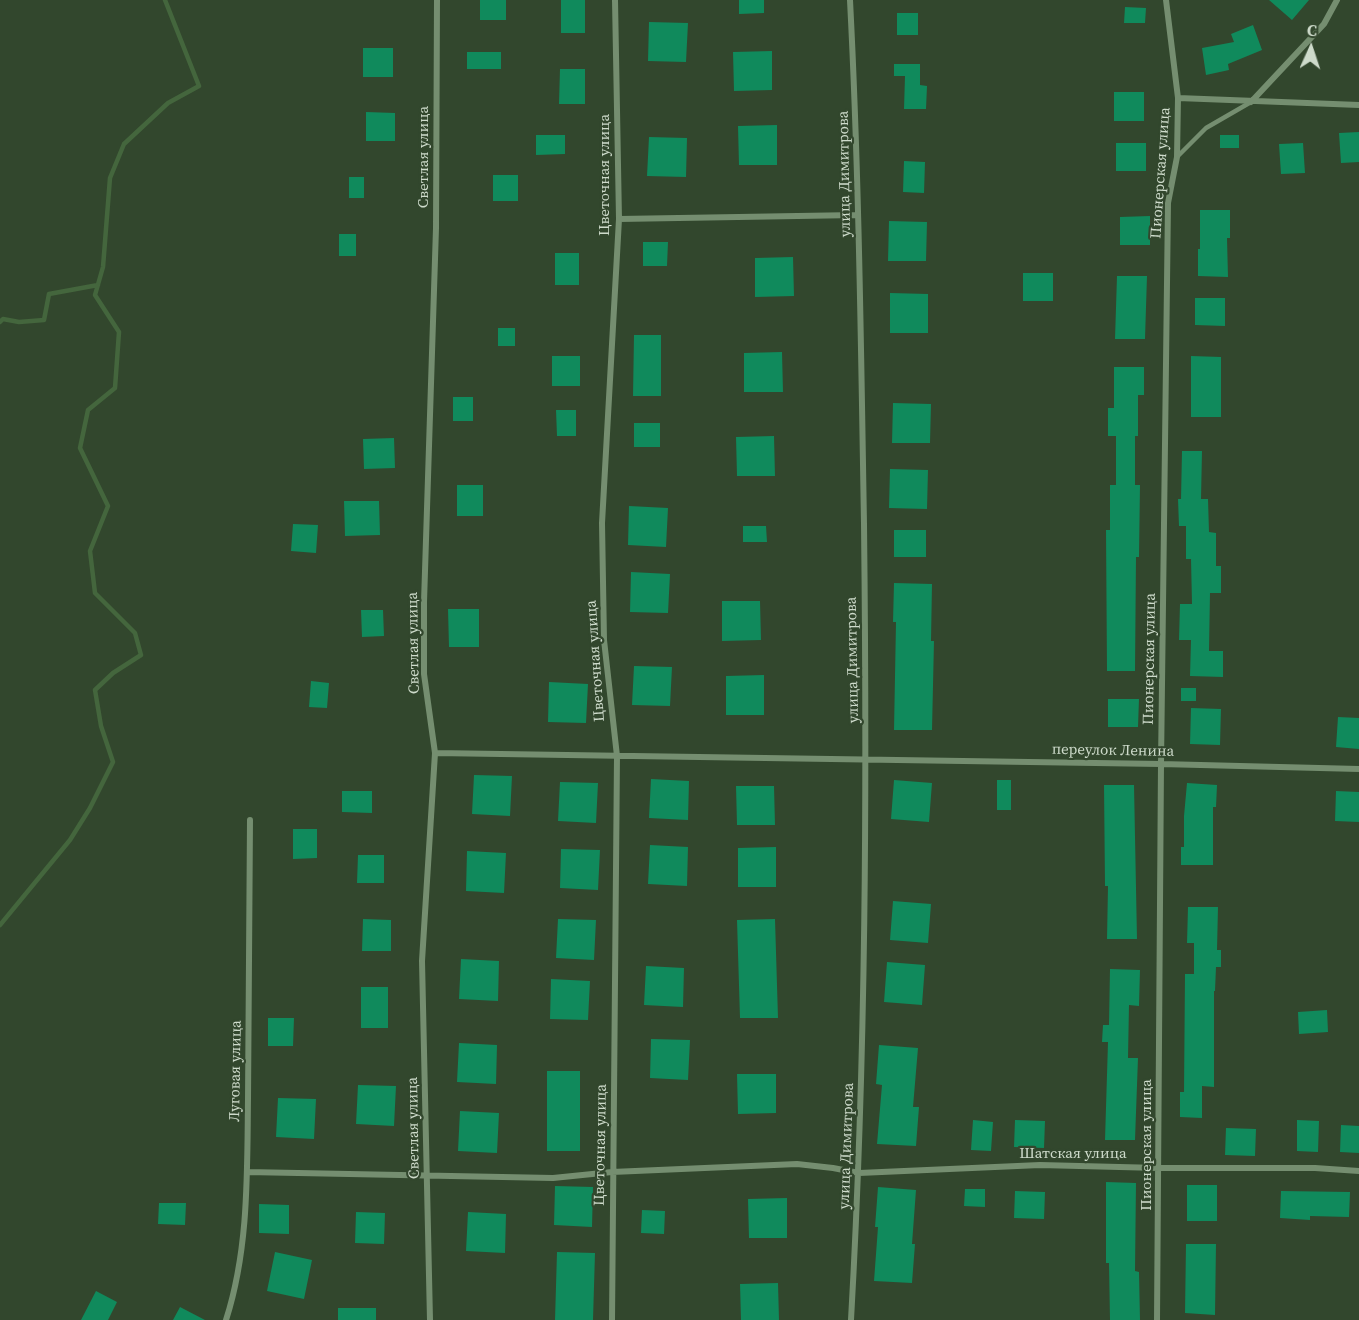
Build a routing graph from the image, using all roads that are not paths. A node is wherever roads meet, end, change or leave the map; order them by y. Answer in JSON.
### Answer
{"nodes":[{"id":1,"x":436,"y":0,"type":"edge"},
{"id":2,"x":615,"y":0,"type":"edge"},
{"id":3,"x":850,"y":0,"type":"edge"},
{"id":4,"x":1166,"y":0,"type":"edge"},
{"id":5,"x":1337,"y":0,"type":"edge"},
{"id":6,"x":1178,"y":98,"type":"junction"},
{"id":7,"x":1251,"y":102,"type":"junction"},
{"id":8,"x":1359,"y":105,"type":"edge"},
{"id":9,"x":1177,"y":157,"type":"junction"},
{"id":10,"x":857,"y":215,"type":"junction"},
{"id":11,"x":619,"y":219,"type":"junction"},
{"id":12,"x":435,"y":753,"type":"junction"},
{"id":13,"x":617,"y":756,"type":"junction"},
{"id":14,"x":867,"y":759,"type":"junction"},
{"id":15,"x":1161,"y":764,"type":"junction"},
{"id":16,"x":1359,"y":769,"type":"edge"},
{"id":17,"x":250,"y":820,"type":"dead end"},
{"id":18,"x":1159,"y":1168,"type":"junction"},
{"id":19,"x":1359,"y":1170,"type":"edge"},
{"id":20,"x":247,"y":1172,"type":"junction"},
{"id":21,"x":612,"y":1172,"type":"junction"},
{"id":22,"x":859,"y":1173,"type":"junction"},
{"id":23,"x":427,"y":1175,"type":"junction"},
{"id":24,"x":226,"y":1320,"type":"edge"},
{"id":25,"x":430,"y":1320,"type":"edge"},
{"id":26,"x":612,"y":1320,"type":"edge"},
{"id":27,"x":850,"y":1320,"type":"edge"},
{"id":28,"x":1157,"y":1320,"type":"edge"}],
"edges":[{"from":1,"to":12,"type":"street","name":"Светлая улица"},
{"from":2,"to":11,"type":"street","name":"Цветочная улица"},
{"from":3,"to":10,"type":"street","name":"улица Димитрова"},
{"from":4,"to":6,"type":"street","name":"Пионерская улица"},
{"from":5,"to":7,"type":"street"},
{"from":6,"to":7,"type":"street"},
{"from":6,"to":9,"type":"street","name":"Пионерская улица"},
{"from":7,"to":8,"type":"street"},
{"from":7,"to":9,"type":"lane"},
{"from":9,"to":15,"type":"street","name":"Пионерская улица"},
{"from":10,"to":11,"type":"street"},
{"from":10,"to":14,"type":"street","name":"улица Димитрова"},
{"from":11,"to":13,"type":"street","name":"Цветочная улица"},
{"from":12,"to":13,"type":"street","name":"переулок Ленина"},
{"from":12,"to":23,"type":"street","name":"Светлая улица"},
{"from":13,"to":14,"type":"street","name":"переулок Ленина"},
{"from":13,"to":21,"type":"street","name":"Цветочная улица"},
{"from":14,"to":15,"type":"street","name":"переулок Ленина"},
{"from":14,"to":22,"type":"street","name":"улица Димитрова"},
{"from":15,"to":16,"type":"street","name":"переулок Ленина"},
{"from":15,"to":18,"type":"street","name":"Пионерская улица"},
{"from":17,"to":20,"type":"street","name":"Луговая улица"},
{"from":18,"to":19,"type":"street","name":"Шатская улица"},
{"from":18,"to":22,"type":"street","name":"Шатская улица"},
{"from":18,"to":28,"type":"street","name":"Пионерская улица"},
{"from":20,"to":23,"type":"street","name":"Шатская улица"},
{"from":20,"to":24,"type":"street","name":"Луговая улица"},
{"from":21,"to":22,"type":"street","name":"Шатская улица"},
{"from":21,"to":23,"type":"street","name":"Шатская улица"},
{"from":21,"to":26,"type":"street","name":"Цветочная улица"},
{"from":22,"to":27,"type":"street","name":"улица Димитрова"},
{"from":23,"to":25,"type":"street","name":"Светлая улица"}]}
